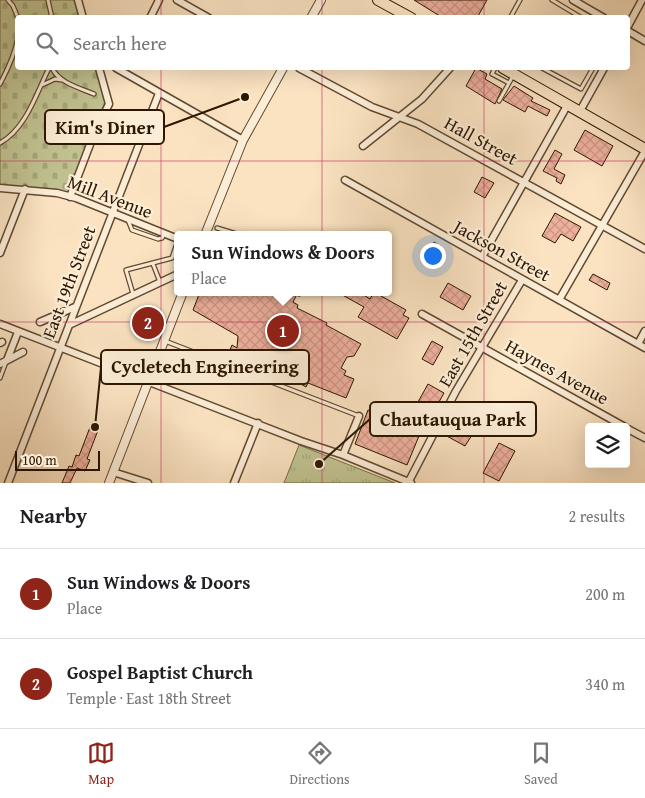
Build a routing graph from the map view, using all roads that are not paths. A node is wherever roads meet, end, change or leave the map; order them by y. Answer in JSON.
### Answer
{"nodes":[{"id":1,"x":8,"y":0,"type":"edge"},
{"id":2,"x":48,"y":0,"type":"edge"},
{"id":3,"x":78,"y":0,"type":"edge"},
{"id":4,"x":159,"y":0,"type":"edge"},
{"id":5,"x":177,"y":0,"type":"edge"},
{"id":6,"x":321,"y":0,"type":"edge"},
{"id":7,"x":378,"y":0,"type":"edge"},
{"id":8,"x":520,"y":0,"type":"edge"},
{"id":9,"x":552,"y":0,"type":"edge"},
{"id":10,"x":573,"y":0,"type":"edge"},
{"id":11,"x":642,"y":0,"type":"edge"},
{"id":12,"x":568,"y":10,"type":"junction"},
{"id":13,"x":17,"y":15,"type":"edge"},
{"id":14,"x":51,"y":15,"type":"edge"},
{"id":15,"x":82,"y":15,"type":"edge"},
{"id":16,"x":152,"y":15,"type":"edge"},
{"id":17,"x":204,"y":15,"type":"edge"},
{"id":18,"x":313,"y":15,"type":"edge"},
{"id":19,"x":406,"y":15,"type":"edge"},
{"id":20,"x":512,"y":15,"type":"edge"},
{"id":21,"x":577,"y":15,"type":"edge"},
{"id":22,"x":599,"y":15,"type":"edge"},
{"id":23,"x":630,"y":22,"type":"edge"},
{"id":24,"x":630,"y":32,"type":"edge"},
{"id":25,"x":645,"y":41,"type":"edge"},
{"id":26,"x":15,"y":49,"type":"edge"},
{"id":27,"x":50,"y":70,"type":"edge"},
{"id":28,"x":53,"y":70,"type":"edge"},
{"id":29,"x":100,"y":70,"type":"edge"},
{"id":30,"x":122,"y":70,"type":"edge"},
{"id":31,"x":282,"y":70,"type":"edge"},
{"id":32,"x":303,"y":70,"type":"edge"},
{"id":33,"x":448,"y":70,"type":"edge"},
{"id":34,"x":494,"y":70,"type":"edge"},
{"id":35,"x":507,"y":70,"type":"edge"},
{"id":36,"x":546,"y":70,"type":"edge"},
{"id":37,"x":592,"y":70,"type":"edge"},
{"id":38,"x":603,"y":70,"type":"edge"},
{"id":39,"x":514,"y":74,"type":"junction"},
{"id":40,"x":65,"y":81,"type":"junction"},
{"id":41,"x":509,"y":83,"type":"junction"},
{"id":42,"x":0,"y":84,"type":"edge"},
{"id":43,"x":40,"y":87,"type":"junction"},
{"id":44,"x":159,"y":92,"type":"junction"},
{"id":45,"x":94,"y":94,"type":"dead end"},
{"id":46,"x":499,"y":101,"type":"dead end"},
{"id":47,"x":568,"y":104,"type":"junction"},
{"id":48,"x":580,"y":111,"type":"junction"},
{"id":49,"x":399,"y":118,"type":"junction"},
{"id":50,"x":243,"y":140,"type":"junction"},
{"id":51,"x":0,"y":143,"type":"edge"},
{"id":52,"x":363,"y":146,"type":"dead end"},
{"id":53,"x":645,"y":150,"type":"edge"},
{"id":54,"x":345,"y":180,"type":"dead end"},
{"id":55,"x":524,"y":182,"type":"junction"},
{"id":56,"x":0,"y":188,"type":"edge"},
{"id":57,"x":25,"y":189,"type":"junction"},
{"id":58,"x":70,"y":197,"type":"junction"},
{"id":59,"x":112,"y":213,"type":"junction"},
{"id":60,"x":602,"y":225,"type":"junction"},
{"id":61,"x":217,"y":228,"type":"dead end"},
{"id":62,"x":207,"y":231,"type":"edge"},
{"id":63,"x":227,"y":231,"type":"edge"},
{"id":64,"x":174,"y":238,"type":"edge"},
{"id":65,"x":645,"y":249,"type":"edge"},
{"id":66,"x":174,"y":252,"type":"edge"},
{"id":67,"x":0,"y":253,"type":"edge"},
{"id":68,"x":482,"y":257,"type":"junction"},
{"id":69,"x":154,"y":264,"type":"junction"},
{"id":70,"x":174,"y":276,"type":"edge"},
{"id":71,"x":522,"y":280,"type":"junction"},
{"id":72,"x":160,"y":282,"type":"junction"},
{"id":73,"x":133,"y":294,"type":"junction"},
{"id":74,"x":180,"y":296,"type":"edge"},
{"id":75,"x":560,"y":300,"type":"junction"},
{"id":76,"x":75,"y":307,"type":"junction"},
{"id":77,"x":422,"y":314,"type":"dead end"},
{"id":78,"x":40,"y":322,"type":"dead end"},
{"id":79,"x":0,"y":324,"type":"edge"},
{"id":80,"x":69,"y":325,"type":"junction"},
{"id":81,"x":645,"y":331,"type":"edge"},
{"id":82,"x":18,"y":332,"type":"junction"},
{"id":83,"x":164,"y":340,"type":"junction"},
{"id":84,"x":638,"y":344,"type":"junction"},
{"id":85,"x":60,"y":347,"type":"junction"},
{"id":86,"x":482,"y":347,"type":"junction"},
{"id":87,"x":645,"y":348,"type":"edge"},
{"id":88,"x":23,"y":352,"type":"dead end"},
{"id":89,"x":3,"y":362,"type":"edge"},
{"id":90,"x":0,"y":378,"type":"edge"},
{"id":91,"x":148,"y":381,"type":"junction"},
{"id":92,"x":359,"y":416,"type":"joint"},
{"id":93,"x":619,"y":423,"type":"edge"},
{"id":94,"x":258,"y":424,"type":"junction"},
{"id":95,"x":630,"y":429,"type":"edge"},
{"id":96,"x":645,"y":438,"type":"edge"},
{"id":97,"x":343,"y":455,"type":"junction"},
{"id":98,"x":113,"y":472,"type":"junction"},
{"id":99,"x":8,"y":483,"type":"edge"},
{"id":100,"x":109,"y":483,"type":"edge"},
{"id":101,"x":148,"y":483,"type":"edge"},
{"id":102,"x":234,"y":483,"type":"edge"},
{"id":103,"x":409,"y":483,"type":"edge"}],
"edges":[{"from":1,"to":13,"type":"lane"},
{"from":2,"to":14,"type":"lane"},
{"from":3,"to":15,"type":"street"},
{"from":4,"to":16,"type":"street"},
{"from":5,"to":17,"type":"street"},
{"from":6,"to":18,"type":"street"},
{"from":7,"to":19,"type":"main road"},
{"from":8,"to":20,"type":"lane"},
{"from":9,"to":12,"type":"lane"},
{"from":10,"to":12,"type":"lane"},
{"from":10,"to":22,"type":"street"},
{"from":11,"to":23,"type":"street"},
{"from":12,"to":21,"type":"lane"},
{"from":24,"to":25,"type":"street"},
{"from":26,"to":42,"type":"lane"},
{"from":27,"to":43,"type":"lane"},
{"from":28,"to":40,"type":"lane"},
{"from":29,"to":58,"type":"street"},
{"from":30,"to":44,"type":"street"},
{"from":31,"to":50,"type":"street"},
{"from":32,"to":49,"type":"street","name":"Hall Street"},
{"from":33,"to":49,"type":"street"},
{"from":34,"to":41,"type":"lane"},
{"from":35,"to":39,"type":"main road"},
{"from":36,"to":37,"type":"lane"},
{"from":38,"to":48,"type":"street"},
{"from":39,"to":41,"type":"lane"},
{"from":39,"to":47,"type":"main road"},
{"from":40,"to":43,"type":"lane"},
{"from":40,"to":45,"type":"lane"},
{"from":41,"to":46,"type":"lane"},
{"from":43,"to":51,"type":"lane"},
{"from":44,"to":50,"type":"street"},
{"from":44,"to":59,"type":"street","name":"East 19th Street"},
{"from":47,"to":48,"type":"main road"},
{"from":47,"to":55,"type":"street"},
{"from":48,"to":53,"type":"main road"},
{"from":49,"to":52,"type":"street"},
{"from":49,"to":55,"type":"street","name":"Hall Street"},
{"from":50,"to":62,"type":"street"},
{"from":53,"to":60,"type":"street"},
{"from":54,"to":68,"type":"street","name":"Jackson Street"},
{"from":55,"to":60,"type":"street","name":"Hall Street"},
{"from":55,"to":68,"type":"street"},
{"from":56,"to":57,"type":"street","name":"Mill Avenue"},
{"from":57,"to":58,"type":"street","name":"Mill Avenue"},
{"from":57,"to":67,"type":"street"},
{"from":58,"to":59,"type":"street","name":"Mill Avenue"},
{"from":59,"to":64,"type":"street","name":"Mill Avenue"},
{"from":59,"to":76,"type":"street","name":"East 19th Street"},
{"from":60,"to":65,"type":"street","name":"Hall Street"},
{"from":60,"to":75,"type":"street"},
{"from":61,"to":63,"type":"lane"},
{"from":66,"to":69,"type":"lane"},
{"from":68,"to":71,"type":"street","name":"Jackson Street"},
{"from":69,"to":72,"type":"lane"},
{"from":69,"to":73,"type":"lane"},
{"from":70,"to":72,"type":"street"},
{"from":71,"to":75,"type":"street","name":"Jackson Street"},
{"from":71,"to":86,"type":"street","name":"East 15th Street"},
{"from":72,"to":73,"type":"street"},
{"from":73,"to":80,"type":"street"},
{"from":74,"to":83,"type":"street"},
{"from":75,"to":84,"type":"street","name":"Jackson Street"},
{"from":76,"to":78,"type":"street"},
{"from":76,"to":80,"type":"street","name":"East 19th Street"},
{"from":77,"to":86,"type":"street","name":"Haynes Avenue"},
{"from":79,"to":82,"type":"street"},
{"from":80,"to":85,"type":"street","name":"East 19th Street"},
{"from":81,"to":84,"type":"street"},
{"from":82,"to":85,"type":"street"},
{"from":82,"to":89,"type":"street"},
{"from":83,"to":91,"type":"street"},
{"from":83,"to":92,"type":"lane"},
{"from":84,"to":87,"type":"street","name":"Jackson Street"},
{"from":85,"to":91,"type":"street"},
{"from":85,"to":99,"type":"street","name":"East 19th Street"},
{"from":86,"to":93,"type":"street","name":"Haynes Avenue"},
{"from":86,"to":103,"type":"street","name":"East 15th Street"},
{"from":88,"to":89,"type":"street"},
{"from":89,"to":90,"type":"lane"},
{"from":91,"to":94,"type":"street"},
{"from":91,"to":98,"type":"street"},
{"from":92,"to":97,"type":"street"},
{"from":94,"to":97,"type":"street"},
{"from":94,"to":102,"type":"street"},
{"from":95,"to":96,"type":"street","name":"Haynes Avenue"},
{"from":97,"to":103,"type":"street"},
{"from":98,"to":100,"type":"street"},
{"from":98,"to":101,"type":"street"}]}
